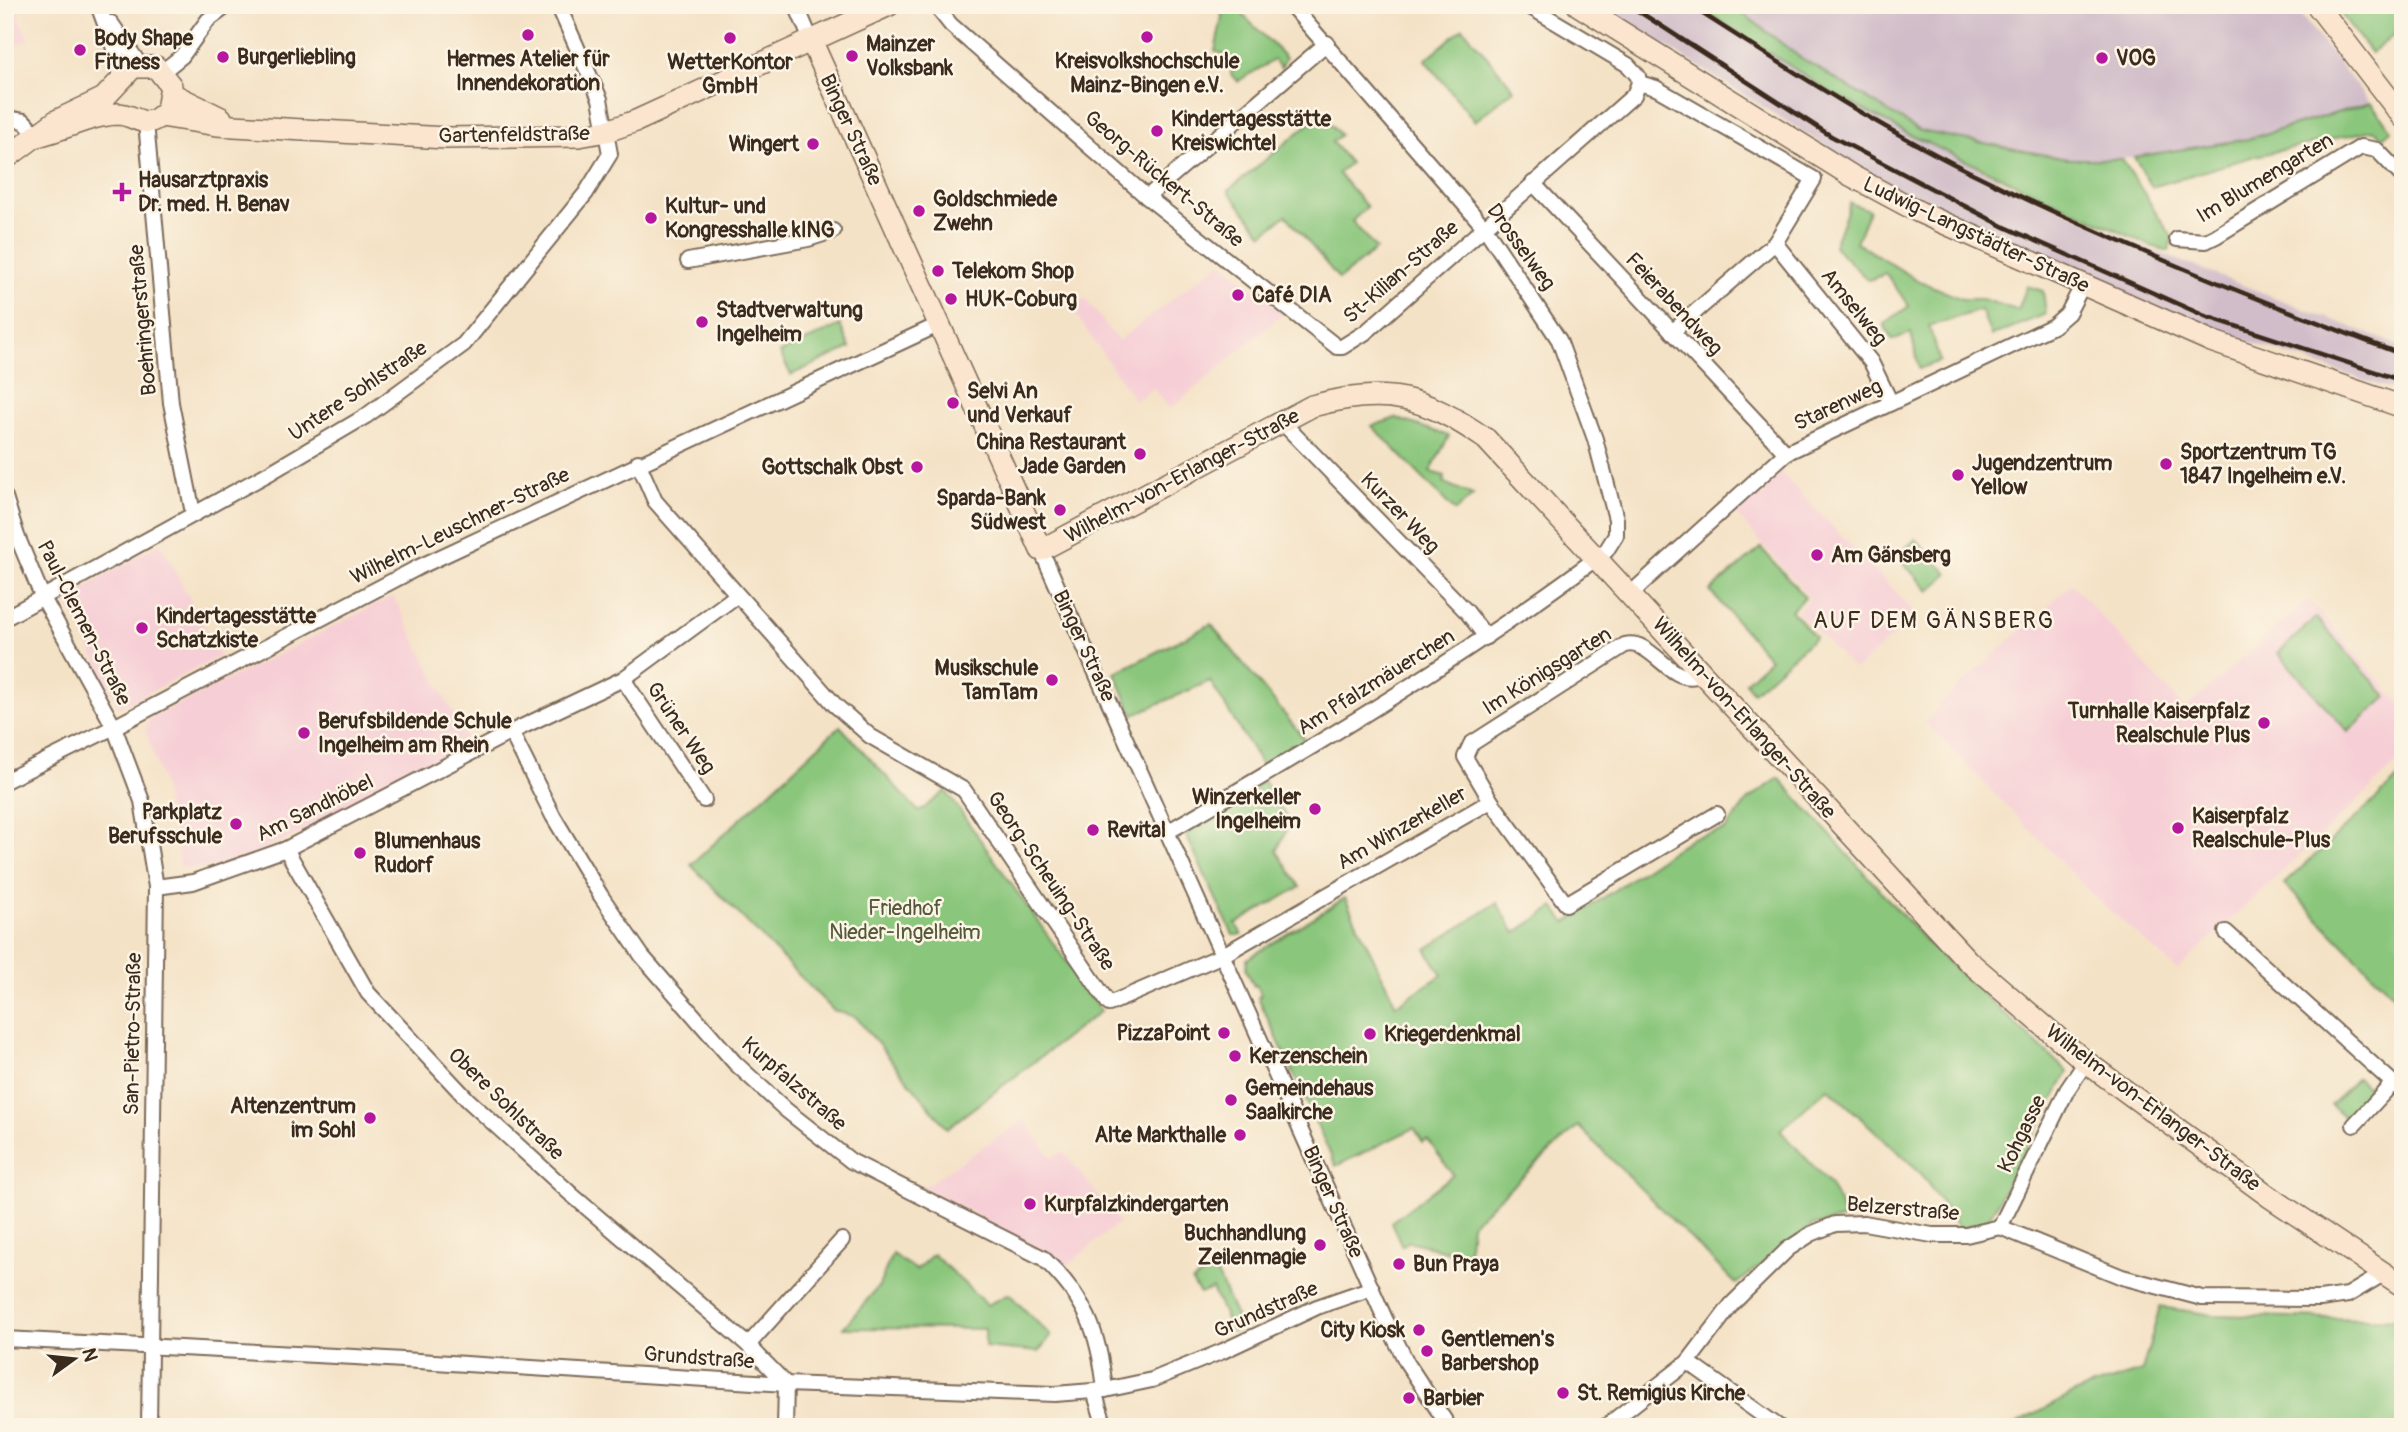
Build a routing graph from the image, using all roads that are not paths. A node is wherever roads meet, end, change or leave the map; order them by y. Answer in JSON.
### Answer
{"nodes":[{"id":1,"x":99,"y":5,"type":"edge"},
{"id":2,"x":228,"y":5,"type":"edge"},
{"id":3,"x":558,"y":5,"type":"edge"},
{"id":4,"x":796,"y":5,"type":"edge"},
{"id":5,"x":889,"y":5,"type":"edge"},
{"id":6,"x":935,"y":5,"type":"edge"},
{"id":7,"x":1291,"y":5,"type":"edge"},
{"id":8,"x":1527,"y":5,"type":"edge"},
{"id":9,"x":1578,"y":5,"type":"edge"},
{"id":10,"x":2317,"y":5,"type":"edge"},
{"id":11,"x":811,"y":40,"type":"junction"},
{"id":12,"x":1326,"y":43,"type":"junction"},
{"id":13,"x":140,"y":65,"type":"junction"},
{"id":14,"x":162,"y":72,"type":"junction"},
{"id":15,"x":118,"y":82,"type":"junction"},
{"id":16,"x":1639,"y":83,"type":"junction"},
{"id":17,"x":172,"y":94,"type":"junction"},
{"id":18,"x":2403,"y":117,"type":"edge"},
{"id":19,"x":5,"y":118,"type":"edge"},
{"id":20,"x":144,"y":118,"type":"junction"},
{"id":21,"x":240,"y":124,"type":"junction"},
{"id":22,"x":607,"y":131,"type":"junction"},
{"id":23,"x":37,"y":136,"type":"junction"},
{"id":24,"x":5,"y":159,"type":"edge"},
{"id":25,"x":2403,"y":177,"type":"edge"},
{"id":26,"x":1533,"y":183,"type":"junction"},
{"id":27,"x":1147,"y":197,"type":"junction"},
{"id":28,"x":1485,"y":228,"type":"junction"},
{"id":29,"x":833,"y":231,"type":"dead end"},
{"id":30,"x":2177,"y":239,"type":"dead end"},
{"id":31,"x":1775,"y":243,"type":"junction"},
{"id":32,"x":688,"y":261,"type":"dead end"},
{"id":33,"x":2082,"y":286,"type":"junction"},
{"id":34,"x":940,"y":324,"type":"junction"},
{"id":35,"x":1672,"y":332,"type":"junction"},
{"id":36,"x":1342,"y":348,"type":"joint"},
{"id":37,"x":1891,"y":403,"type":"junction"},
{"id":38,"x":2403,"y":407,"type":"edge"},
{"id":39,"x":1281,"y":421,"type":"junction"},
{"id":40,"x":1786,"y":453,"type":"junction"},
{"id":41,"x":638,"y":462,"type":"junction"},
{"id":42,"x":5,"y":497,"type":"edge"},
{"id":43,"x":193,"y":513,"type":"junction"},
{"id":44,"x":1041,"y":551,"type":"junction"},
{"id":45,"x":1598,"y":557,"type":"junction"},
{"id":46,"x":42,"y":596,"type":"junction"},
{"id":47,"x":736,"y":596,"type":"junction"},
{"id":48,"x":1632,"y":596,"type":"junction"},
{"id":49,"x":5,"y":618,"type":"edge"},
{"id":50,"x":1486,"y":636,"type":"junction"},
{"id":51,"x":1702,"y":670,"type":"junction"},
{"id":52,"x":623,"y":679,"type":"junction"},
{"id":53,"x":114,"y":727,"type":"junction"},
{"id":54,"x":511,"y":732,"type":"junction"},
{"id":55,"x":5,"y":781,"type":"edge"},
{"id":56,"x":704,"y":800,"type":"dead end"},
{"id":57,"x":1492,"y":801,"type":"junction"},
{"id":58,"x":1717,"y":814,"type":"dead end"},
{"id":59,"x":1169,"y":831,"type":"junction"},
{"id":60,"x":286,"y":849,"type":"junction"},
{"id":61,"x":156,"y":887,"type":"junction"},
{"id":62,"x":2226,"y":932,"type":"dead end"},
{"id":63,"x":1223,"y":955,"type":"junction"},
{"id":64,"x":2086,"y":1062,"type":"junction"},
{"id":65,"x":2398,"y":1087,"type":"edge"},
{"id":66,"x":2354,"y":1125,"type":"dead end"},
{"id":67,"x":2000,"y":1227,"type":"junction"},
{"id":68,"x":842,"y":1240,"type":"dead end"},
{"id":69,"x":2382,"y":1274,"type":"junction"},
{"id":70,"x":2403,"y":1286,"type":"edge"},
{"id":71,"x":1372,"y":1288,"type":"junction"},
{"id":72,"x":5,"y":1339,"type":"edge"},
{"id":73,"x":748,"y":1345,"type":"junction"},
{"id":74,"x":149,"y":1347,"type":"junction"},
{"id":75,"x":1688,"y":1362,"type":"junction"},
{"id":76,"x":786,"y":1384,"type":"junction"},
{"id":77,"x":1099,"y":1391,"type":"junction"},
{"id":78,"x":149,"y":1427,"type":"edge"},
{"id":79,"x":785,"y":1427,"type":"edge"},
{"id":80,"x":1105,"y":1427,"type":"edge"},
{"id":81,"x":1449,"y":1427,"type":"edge"},
{"id":82,"x":1605,"y":1427,"type":"edge"},
{"id":83,"x":1779,"y":1427,"type":"edge"}],
"edges":[{"from":1,"to":13,"type":"street"},
{"from":1,"to":15,"type":"street"},
{"from":2,"to":14,"type":"street"},
{"from":3,"to":22,"type":"street","name":"Untere Sohlstraße"},
{"from":4,"to":11,"type":"street","name":"Binger Straße"},
{"from":5,"to":11,"type":"main road","name":"Gartenfeldstraße"},
{"from":6,"to":27,"type":"street","name":"Georg-Rückert-Straße"},
{"from":7,"to":12,"type":"street","name":"Drosselweg"},
{"from":8,"to":16,"type":"street"},
{"from":9,"to":33,"type":"main road","name":"Ludwig-Langstädter-Straße"},
{"from":10,"to":18,"type":"main road"},
{"from":11,"to":22,"type":"main road","name":"Gartenfeldstraße"},
{"from":11,"to":34,"type":"main road","name":"Binger Straße"},
{"from":12,"to":27,"type":"street"},
{"from":12,"to":28,"type":"street","name":"Drosselweg"},
{"from":13,"to":14,"type":"main road"},
{"from":13,"to":15,"type":"main road"},
{"from":14,"to":17,"type":"main road"},
{"from":15,"to":20,"type":"main road"},
{"from":15,"to":23,"type":"main road"},
{"from":16,"to":26,"type":"street","name":"St-Kilian-Straße"},
{"from":16,"to":31,"type":"street"},
{"from":17,"to":20,"type":"main road"},
{"from":17,"to":21,"type":"main road","name":"Gartenfeldstraße"},
{"from":19,"to":23,"type":"street"},
{"from":20,"to":21,"type":"main road","name":"Gartenfeldstraße"},
{"from":20,"to":23,"type":"main road","name":"Gartenfeldstraße"},
{"from":20,"to":43,"type":"street","name":"Boehringerstraße"},
{"from":21,"to":22,"type":"main road","name":"Gartenfeldstraße"},
{"from":22,"to":43,"type":"street","name":"Untere Sohlstraße"},
{"from":23,"to":24,"type":"main road"},
{"from":25,"to":30,"type":"street","name":"Im Blumengarten"},
{"from":26,"to":28,"type":"street","name":"St-Kilian-Straße"},
{"from":26,"to":35,"type":"street","name":"Feierabendweg"},
{"from":27,"to":36,"type":"street","name":"Georg-Rückert-Straße"},
{"from":28,"to":36,"type":"street","name":"St-Kilian-Straße"},
{"from":28,"to":45,"type":"street","name":"Drosselweg"},
{"from":29,"to":32,"type":"street"},
{"from":31,"to":35,"type":"street"},
{"from":31,"to":37,"type":"street","name":"Amselweg"},
{"from":33,"to":37,"type":"street","name":"Starenweg"},
{"from":33,"to":38,"type":"main road","name":"Ludwig-Langstädter-Straße"},
{"from":34,"to":41,"type":"street","name":"Wilhelm-Leuschner-Straße"},
{"from":34,"to":44,"type":"main road","name":"Binger Straße"},
{"from":35,"to":40,"type":"street","name":"Feierabendweg"},
{"from":37,"to":40,"type":"street","name":"Starenweg"},
{"from":39,"to":44,"type":"main road","name":"Wilhelm-von-Erlanger-Straße"},
{"from":39,"to":45,"type":"main road","name":"Wilhelm-von-Erlanger-Straße"},
{"from":39,"to":50,"type":"street","name":"Kurzer Weg"},
{"from":40,"to":48,"type":"street","name":"Starenweg"},
{"from":41,"to":47,"type":"street","name":"Georg-Scheuing-Straße"},
{"from":41,"to":53,"type":"street","name":"Wilhelm-Leuschner-Straße"},
{"from":42,"to":46,"type":"street","name":"Paul-Clemen-Straße"},
{"from":43,"to":46,"type":"street","name":"Untere Sohlstraße"},
{"from":44,"to":59,"type":"street","name":"Binger Straße"},
{"from":45,"to":48,"type":"main road","name":"Wilhelm-von-Erlanger-Straße"},
{"from":45,"to":50,"type":"street","name":"Am Pfalzmäuerchen"},
{"from":46,"to":49,"type":"street","name":"Untere Sohlstraße"},
{"from":46,"to":53,"type":"street","name":"Paul-Clemen-Straße"},
{"from":47,"to":52,"type":"street","name":"Am Sandhöbel"},
{"from":47,"to":63,"type":"street","name":"Georg-Scheuing-Straße"},
{"from":48,"to":51,"type":"main road","name":"Wilhelm-von-Erlanger-Straße"},
{"from":50,"to":59,"type":"street","name":"Am Pfalzmäuerchen"},
{"from":51,"to":57,"type":"street","name":"Im Königsgarten"},
{"from":51,"to":64,"type":"main road","name":"Wilhelm-von-Erlanger-Straße"},
{"from":52,"to":54,"type":"street","name":"Am Sandhöbel"},
{"from":52,"to":56,"type":"street","name":"Grüner Weg"},
{"from":53,"to":55,"type":"street","name":"Wilhelm-Leuschner-Straße"},
{"from":53,"to":61,"type":"street","name":"San-Pietro-Straße"},
{"from":54,"to":60,"type":"street","name":"Am Sandhöbel"},
{"from":54,"to":77,"type":"street","name":"Kurpfalzstraße"},
{"from":57,"to":58,"type":"street","name":"Am Winzerkeller"},
{"from":57,"to":63,"type":"street","name":"Am Winzerkeller"},
{"from":59,"to":63,"type":"street","name":"Binger Straße"},
{"from":60,"to":61,"type":"street","name":"Am Sandhöbel"},
{"from":60,"to":73,"type":"street","name":"Obere Sohlstraße"},
{"from":61,"to":74,"type":"street","name":"San-Pietro-Straße"},
{"from":62,"to":65,"type":"street"},
{"from":63,"to":71,"type":"street","name":"Binger Straße"},
{"from":64,"to":67,"type":"street","name":"Kohgasse"},
{"from":64,"to":69,"type":"main road","name":"Wilhelm-von-Erlanger-Straße"},
{"from":65,"to":66,"type":"street"},
{"from":67,"to":69,"type":"street"},
{"from":67,"to":75,"type":"street","name":"Belzerstraße"},
{"from":68,"to":73,"type":"street"},
{"from":69,"to":70,"type":"main road","name":"Wilhelm-von-Erlanger-Straße"},
{"from":71,"to":77,"type":"street","name":"Grundstraße"},
{"from":71,"to":81,"type":"street","name":"Binger Straße"},
{"from":72,"to":74,"type":"street","name":"Grundstraße"},
{"from":73,"to":76,"type":"street","name":"Obere Sohlstraße"},
{"from":74,"to":76,"type":"street","name":"Grundstraße"},
{"from":74,"to":78,"type":"street","name":"San-Pietro-Straße"},
{"from":75,"to":82,"type":"street","name":"Belzerstraße"},
{"from":75,"to":83,"type":"street"},
{"from":76,"to":77,"type":"street","name":"Grundstraße"},
{"from":76,"to":79,"type":"street"},
{"from":77,"to":80,"type":"street","name":"Kurpfalzstraße"}]}
